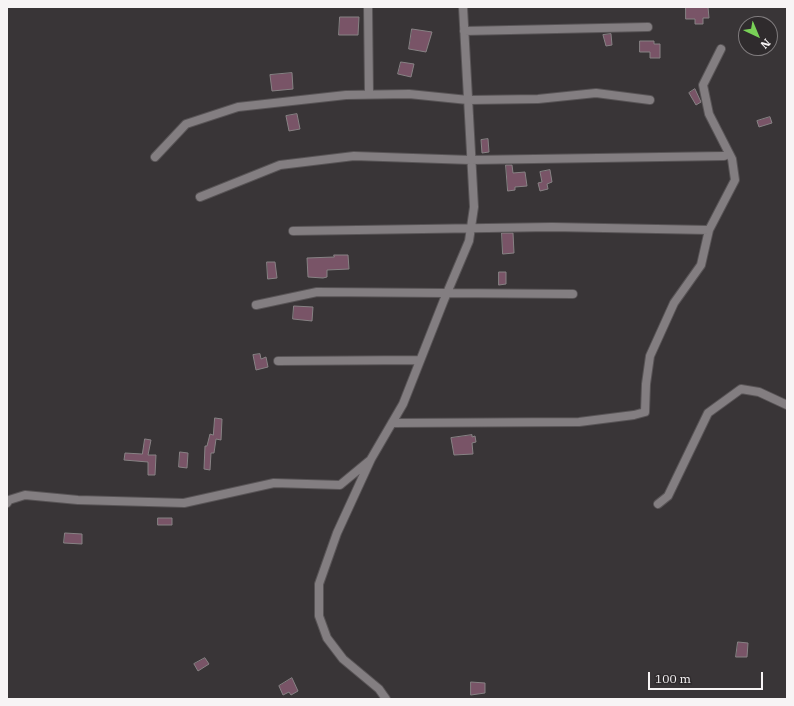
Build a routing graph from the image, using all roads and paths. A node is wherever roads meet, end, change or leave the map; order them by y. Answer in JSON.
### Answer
{"nodes":[{"id":1,"x":368,"y":7,"type":"edge"},
{"id":2,"x":463,"y":7,"type":"edge"},
{"id":3,"x":648,"y":27,"type":"dead end"},
{"id":4,"x":464,"y":31,"type":"junction"},
{"id":5,"x":721,"y":49,"type":"dead end"},
{"id":6,"x":369,"y":94,"type":"junction"},
{"id":7,"x":468,"y":100,"type":"junction"},
{"id":8,"x":650,"y":100,"type":"dead end"},
{"id":9,"x":724,"y":156,"type":"dead end"},
{"id":10,"x":155,"y":157,"type":"dead end"},
{"id":11,"x":471,"y":160,"type":"junction"},
{"id":12,"x":200,"y":197,"type":"dead end"},
{"id":13,"x":471,"y":228,"type":"junction"},
{"id":14,"x":709,"y":230,"type":"junction"},
{"id":15,"x":293,"y":231,"type":"dead end"},
{"id":16,"x":446,"y":294,"type":"junction"},
{"id":17,"x":573,"y":294,"type":"dead end"},
{"id":18,"x":256,"y":305,"type":"dead end"},
{"id":19,"x":420,"y":360,"type":"junction"},
{"id":20,"x":278,"y":361,"type":"dead end"},
{"id":21,"x":787,"y":405,"type":"edge"},
{"id":22,"x":392,"y":423,"type":"junction"},
{"id":23,"x":371,"y":459,"type":"junction"},
{"id":24,"x":7,"y":503,"type":"edge"},
{"id":25,"x":658,"y":504,"type":"dead end"},
{"id":26,"x":386,"y":699,"type":"edge"}],
"edges":[{"from":1,"to":6,"type":"street"},
{"from":2,"to":4,"type":"street"},
{"from":3,"to":4,"type":"street"},
{"from":4,"to":7,"type":"street"},
{"from":5,"to":14,"type":"street"},
{"from":6,"to":7,"type":"street"},
{"from":6,"to":10,"type":"street"},
{"from":7,"to":8,"type":"street"},
{"from":7,"to":11,"type":"street"},
{"from":9,"to":11,"type":"street"},
{"from":11,"to":12,"type":"street"},
{"from":11,"to":13,"type":"street"},
{"from":13,"to":14,"type":"street"},
{"from":13,"to":15,"type":"street"},
{"from":13,"to":16,"type":"street"},
{"from":14,"to":22,"type":"street"},
{"from":16,"to":17,"type":"street"},
{"from":16,"to":18,"type":"street"},
{"from":16,"to":19,"type":"street"},
{"from":19,"to":20,"type":"street"},
{"from":19,"to":22,"type":"street"},
{"from":21,"to":25,"type":"street"},
{"from":22,"to":23,"type":"street"},
{"from":23,"to":24,"type":"street"},
{"from":23,"to":26,"type":"street"}]}
